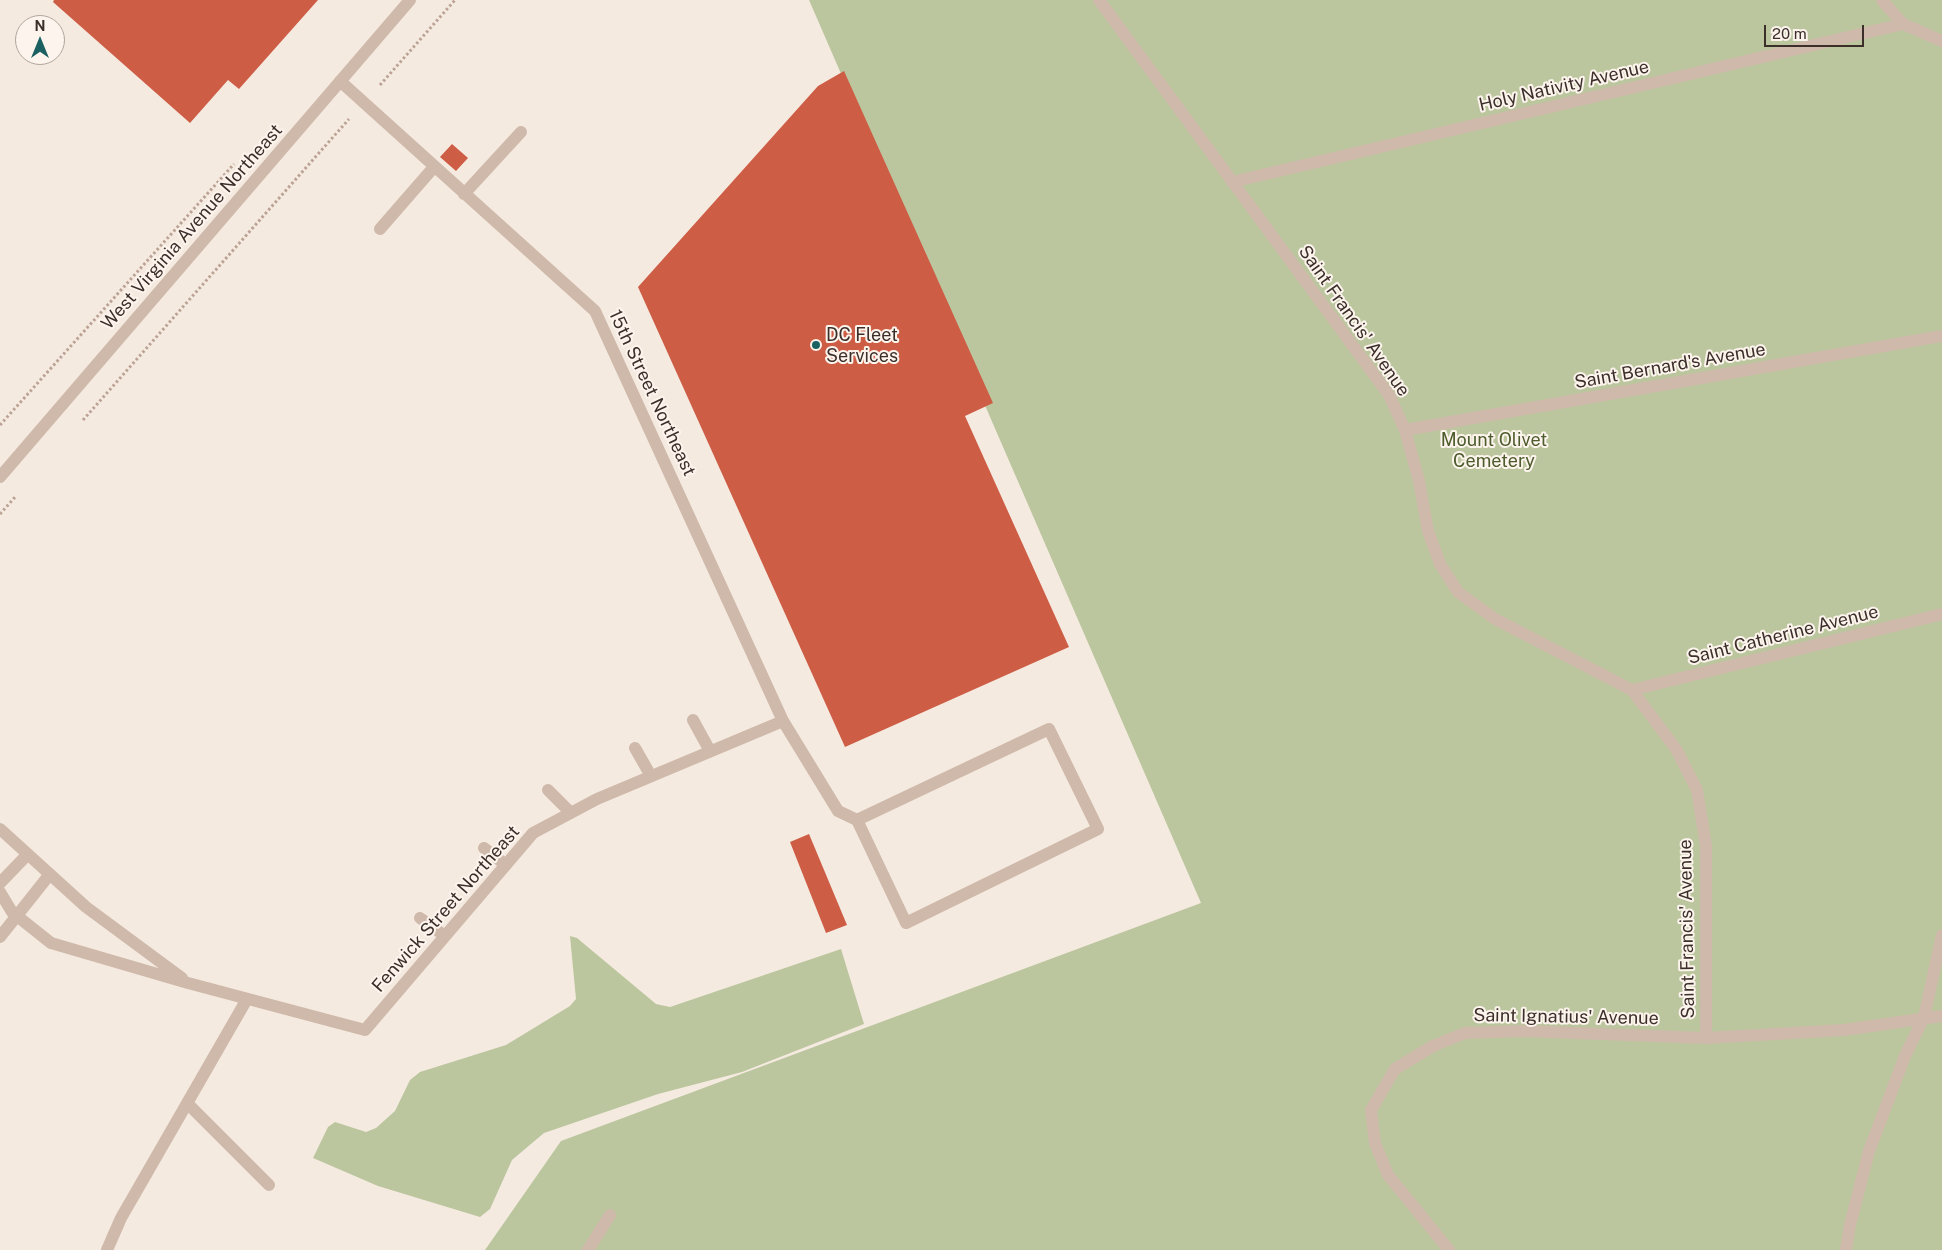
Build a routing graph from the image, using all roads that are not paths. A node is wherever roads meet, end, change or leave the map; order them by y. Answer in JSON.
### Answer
{"nodes":[{"id":1,"x":410,"y":0,"type":"edge"},
{"id":2,"x":1099,"y":0,"type":"edge"},
{"id":3,"x":1882,"y":0,"type":"edge"},
{"id":4,"x":1903,"y":24,"type":"junction"},
{"id":5,"x":1942,"y":42,"type":"edge"},
{"id":6,"x":340,"y":81,"type":"junction"},
{"id":7,"x":521,"y":132,"type":"dead end"},
{"id":8,"x":434,"y":168,"type":"junction"},
{"id":9,"x":1232,"y":182,"type":"junction"},
{"id":10,"x":464,"y":194,"type":"junction"},
{"id":11,"x":380,"y":229,"type":"dead end"},
{"id":12,"x":1942,"y":336,"type":"edge"},
{"id":13,"x":1405,"y":430,"type":"junction"},
{"id":14,"x":0,"y":477,"type":"edge"},
{"id":15,"x":1942,"y":614,"type":"edge"},
{"id":16,"x":1632,"y":690,"type":"junction"},
{"id":17,"x":693,"y":720,"type":"dead end"},
{"id":18,"x":783,"y":721,"type":"junction"},
{"id":19,"x":635,"y":748,"type":"dead end"},
{"id":20,"x":710,"y":751,"type":"junction"},
{"id":21,"x":651,"y":776,"type":"junction"},
{"id":22,"x":548,"y":790,"type":"dead end"},
{"id":23,"x":571,"y":812,"type":"junction"},
{"id":24,"x":857,"y":820,"type":"junction"},
{"id":25,"x":0,"y":829,"type":"edge"},
{"id":26,"x":484,"y":848,"type":"dead end"},
{"id":27,"x":28,"y":854,"type":"junction"},
{"id":28,"x":506,"y":864,"type":"junction"},
{"id":29,"x":50,"y":874,"type":"junction"},
{"id":30,"x":0,"y":883,"type":"edge"},
{"id":31,"x":0,"y":892,"type":"edge"},
{"id":32,"x":17,"y":915,"type":"junction"},
{"id":33,"x":420,"y":918,"type":"dead end"},
{"id":34,"x":1942,"y":935,"type":"edge"},
{"id":35,"x":446,"y":936,"type":"junction"},
{"id":36,"x":0,"y":937,"type":"edge"},
{"id":37,"x":188,"y":983,"type":"junction"},
{"id":38,"x":247,"y":999,"type":"junction"},
{"id":39,"x":1942,"y":1016,"type":"edge"},
{"id":40,"x":1924,"y":1017,"type":"junction"},
{"id":41,"x":1706,"y":1038,"type":"junction"},
{"id":42,"x":187,"y":1103,"type":"junction"},
{"id":43,"x":269,"y":1185,"type":"dead end"},
{"id":44,"x":610,"y":1215,"type":"dead end"},
{"id":45,"x":107,"y":1250,"type":"edge"},
{"id":46,"x":588,"y":1250,"type":"edge"},
{"id":47,"x":1449,"y":1250,"type":"edge"},
{"id":48,"x":1846,"y":1250,"type":"edge"}],
"edges":[{"from":1,"to":6,"type":"street","name":"West Virginia Avenue Northeast"},
{"from":2,"to":9,"type":"street","name":"Saint Francis' Avenue"},
{"from":3,"to":4,"type":"street"},
{"from":4,"to":5,"type":"street"},
{"from":4,"to":9,"type":"street","name":"Holy Nativity Avenue"},
{"from":6,"to":8,"type":"street","name":"15th Street Northeast"},
{"from":6,"to":14,"type":"street","name":"West Virginia Avenue Northeast"},
{"from":7,"to":10,"type":"street"},
{"from":8,"to":10,"type":"street","name":"15th Street Northeast"},
{"from":8,"to":11,"type":"street"},
{"from":9,"to":13,"type":"street","name":"Saint Francis' Avenue"},
{"from":10,"to":18,"type":"street","name":"15th Street Northeast"},
{"from":12,"to":13,"type":"street","name":"Saint Bernard's Avenue"},
{"from":13,"to":16,"type":"street","name":"Saint Francis' Avenue"},
{"from":15,"to":16,"type":"street","name":"Saint Catherine Avenue"},
{"from":16,"to":41,"type":"street","name":"Saint Francis' Avenue"},
{"from":17,"to":20,"type":"street"},
{"from":18,"to":20,"type":"street","name":"Fenwick Street Northeast"},
{"from":18,"to":24,"type":"street","name":"15th Street Northeast"},
{"from":19,"to":21,"type":"street"},
{"from":20,"to":21,"type":"street","name":"Fenwick Street Northeast"},
{"from":21,"to":23,"type":"street","name":"Fenwick Street Northeast"},
{"from":22,"to":23,"type":"street"},
{"from":23,"to":28,"type":"street","name":"Fenwick Street Northeast"},
{"from":24,"to":24,"type":"street"},
{"from":25,"to":27,"type":"street","name":"Fenwick Street Northeast"},
{"from":26,"to":28,"type":"street"},
{"from":27,"to":29,"type":"street","name":"Fenwick Street Northeast"},
{"from":27,"to":30,"type":"street"},
{"from":28,"to":35,"type":"street","name":"Fenwick Street Northeast"},
{"from":29,"to":32,"type":"street"},
{"from":29,"to":37,"type":"street","name":"Fenwick Street Northeast"},
{"from":31,"to":32,"type":"street","name":"Fenwick Street Northeast"},
{"from":32,"to":36,"type":"street"},
{"from":32,"to":37,"type":"street","name":"Fenwick Street Northeast"},
{"from":33,"to":35,"type":"street"},
{"from":34,"to":40,"type":"street"},
{"from":35,"to":38,"type":"street","name":"Fenwick Street Northeast"},
{"from":37,"to":38,"type":"street","name":"Fenwick Street Northeast"},
{"from":38,"to":42,"type":"street"},
{"from":39,"to":40,"type":"street","name":"Saint Ignatius' Avenue"},
{"from":40,"to":41,"type":"street","name":"Saint Ignatius' Avenue"},
{"from":40,"to":48,"type":"street"},
{"from":41,"to":47,"type":"street","name":"Saint Ignatius' Avenue"},
{"from":42,"to":43,"type":"street"},
{"from":42,"to":45,"type":"street"},
{"from":44,"to":46,"type":"street"}]}
